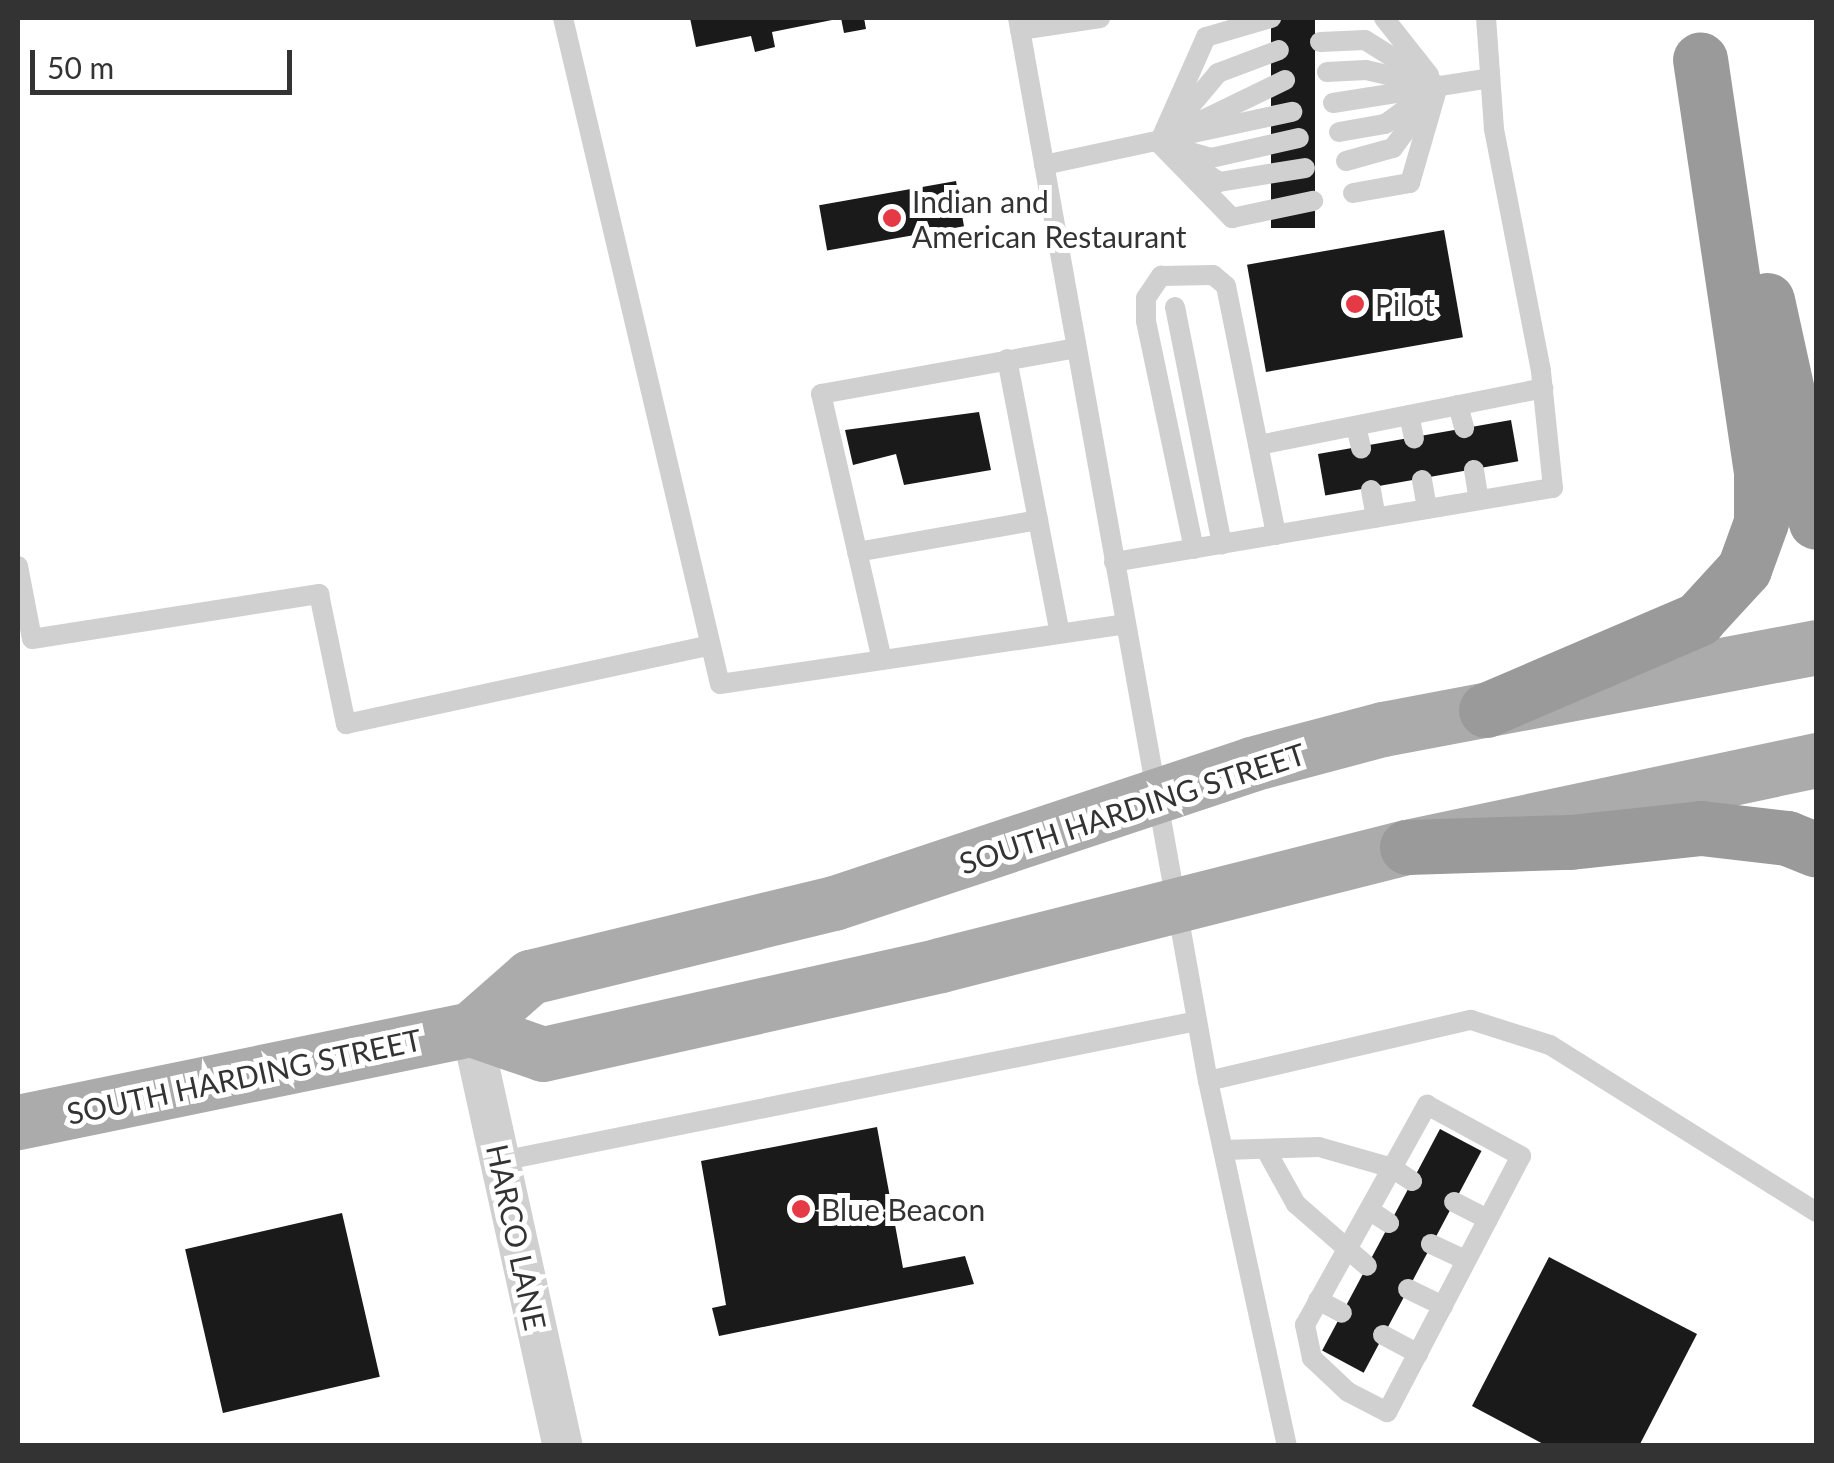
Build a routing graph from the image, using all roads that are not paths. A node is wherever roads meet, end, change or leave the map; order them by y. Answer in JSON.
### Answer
{"nodes":[{"id":1,"x":563,"y":18,"type":"edge"},
{"id":2,"x":1100,"y":18,"type":"edge"},
{"id":3,"x":1271,"y":18,"type":"edge"},
{"id":4,"x":1384,"y":18,"type":"edge"},
{"id":5,"x":1486,"y":18,"type":"edge"},
{"id":6,"x":1019,"y":24,"type":"edge"},
{"id":7,"x":1695,"y":38,"type":"edge"},
{"id":8,"x":1320,"y":42,"type":"dead end"},
{"id":9,"x":1278,"y":50,"type":"dead end"},
{"id":10,"x":1326,"y":72,"type":"dead end"},
{"id":11,"x":1490,"y":78,"type":"junction"},
{"id":12,"x":1285,"y":80,"type":"dead end"},
{"id":13,"x":1438,"y":86,"type":"junction"},
{"id":14,"x":1333,"y":104,"type":"dead end"},
{"id":15,"x":1292,"y":112,"type":"dead end"},
{"id":16,"x":1340,"y":132,"type":"dead end"},
{"id":17,"x":1298,"y":138,"type":"dead end"},
{"id":18,"x":1159,"y":143,"type":"junction"},
{"id":19,"x":1346,"y":160,"type":"dead end"},
{"id":20,"x":1044,"y":165,"type":"junction"},
{"id":21,"x":1305,"y":168,"type":"dead end"},
{"id":22,"x":1353,"y":193,"type":"dead end"},
{"id":23,"x":1313,"y":201,"type":"dead end"},
{"id":24,"x":1175,"y":307,"type":"dead end"},
{"id":25,"x":1076,"y":348,"type":"junction"},
{"id":26,"x":1007,"y":360,"type":"junction"},
{"id":27,"x":1543,"y":388,"type":"junction"},
{"id":28,"x":1458,"y":406,"type":"junction"},
{"id":29,"x":1409,"y":415,"type":"junction"},
{"id":30,"x":1356,"y":426,"type":"junction"},
{"id":31,"x":1464,"y":428,"type":"dead end"},
{"id":32,"x":1414,"y":438,"type":"dead end"},
{"id":33,"x":1259,"y":444,"type":"junction"},
{"id":34,"x":1361,"y":448,"type":"dead end"},
{"id":35,"x":1474,"y":470,"type":"dead end"},
{"id":36,"x":1422,"y":480,"type":"dead end"},
{"id":37,"x":1370,"y":490,"type":"dead end"},
{"id":38,"x":1479,"y":500,"type":"junction"},
{"id":39,"x":1427,"y":509,"type":"junction"},
{"id":40,"x":1376,"y":518,"type":"junction"},
{"id":41,"x":1038,"y":520,"type":"junction"},
{"id":42,"x":1816,"y":522,"type":"edge"},
{"id":43,"x":1276,"y":535,"type":"junction"},
{"id":44,"x":1222,"y":544,"type":"junction"},
{"id":45,"x":1194,"y":549,"type":"junction"},
{"id":46,"x":857,"y":552,"type":"junction"},
{"id":47,"x":1114,"y":562,"type":"junction"},
{"id":48,"x":18,"y":566,"type":"edge"},
{"id":49,"x":1125,"y":624,"type":"junction"},
{"id":50,"x":1060,"y":633,"type":"junction"},
{"id":51,"x":710,"y":646,"type":"junction"},
{"id":52,"x":1816,"y":647,"type":"edge"},
{"id":53,"x":882,"y":660,"type":"junction"},
{"id":54,"x":1486,"y":710,"type":"junction"},
{"id":55,"x":1816,"y":760,"type":"edge"},
{"id":56,"x":1156,"y":797,"type":"junction"},
{"id":57,"x":1407,"y":847,"type":"junction"},
{"id":58,"x":1816,"y":850,"type":"edge"},
{"id":59,"x":1176,"y":901,"type":"junction"},
{"id":60,"x":1197,"y":1021,"type":"junction"},
{"id":61,"x":472,"y":1029,"type":"junction"},
{"id":62,"x":1208,"y":1081,"type":"junction"},
{"id":63,"x":18,"y":1122,"type":"edge"},
{"id":64,"x":1224,"y":1150,"type":"junction"},
{"id":65,"x":1267,"y":1152,"type":"junction"},
{"id":66,"x":500,"y":1161,"type":"junction"},
{"id":67,"x":1392,"y":1168,"type":"junction"},
{"id":68,"x":1412,"y":1181,"type":"dead end"},
{"id":69,"x":1454,"y":1202,"type":"dead end"},
{"id":70,"x":1370,"y":1210,"type":"junction"},
{"id":71,"x":1816,"y":1212,"type":"edge"},
{"id":72,"x":1488,"y":1219,"type":"junction"},
{"id":73,"x":1389,"y":1223,"type":"dead end"},
{"id":74,"x":1431,"y":1244,"type":"dead end"},
{"id":75,"x":1345,"y":1253,"type":"junction"},
{"id":76,"x":1466,"y":1260,"type":"junction"},
{"id":77,"x":1368,"y":1266,"type":"dead end"},
{"id":78,"x":1408,"y":1288,"type":"dead end"},
{"id":79,"x":1318,"y":1300,"type":"junction"},
{"id":80,"x":1443,"y":1306,"type":"junction"},
{"id":81,"x":1342,"y":1313,"type":"dead end"},
{"id":82,"x":1383,"y":1334,"type":"dead end"},
{"id":83,"x":1418,"y":1354,"type":"junction"},
{"id":84,"x":563,"y":1446,"type":"edge"},
{"id":85,"x":1288,"y":1446,"type":"edge"}],
"edges":[{"from":1,"to":51,"type":"lane"},
{"from":2,"to":6,"type":"lane"},
{"from":3,"to":18,"type":"lane"},
{"from":4,"to":13,"type":"lane"},
{"from":5,"to":11,"type":"lane"},
{"from":6,"to":20,"type":"lane"},
{"from":7,"to":42,"type":"highway"},
{"from":7,"to":54,"type":"highway"},
{"from":8,"to":13,"type":"lane"},
{"from":9,"to":18,"type":"lane"},
{"from":10,"to":13,"type":"lane"},
{"from":11,"to":13,"type":"lane"},
{"from":11,"to":27,"type":"lane"},
{"from":12,"to":18,"type":"lane"},
{"from":13,"to":14,"type":"lane"},
{"from":13,"to":16,"type":"lane"},
{"from":13,"to":19,"type":"lane"},
{"from":13,"to":22,"type":"lane"},
{"from":15,"to":18,"type":"lane"},
{"from":17,"to":18,"type":"lane"},
{"from":18,"to":20,"type":"lane"},
{"from":18,"to":21,"type":"lane"},
{"from":18,"to":23,"type":"lane"},
{"from":20,"to":25,"type":"lane"},
{"from":24,"to":44,"type":"lane"},
{"from":25,"to":26,"type":"lane"},
{"from":25,"to":47,"type":"lane"},
{"from":26,"to":41,"type":"lane"},
{"from":26,"to":46,"type":"lane"},
{"from":27,"to":28,"type":"lane"},
{"from":27,"to":38,"type":"lane"},
{"from":28,"to":29,"type":"lane"},
{"from":28,"to":31,"type":"lane"},
{"from":29,"to":30,"type":"lane"},
{"from":29,"to":32,"type":"lane"},
{"from":30,"to":33,"type":"lane"},
{"from":30,"to":34,"type":"lane"},
{"from":33,"to":43,"type":"lane"},
{"from":33,"to":45,"type":"lane"},
{"from":35,"to":38,"type":"lane"},
{"from":36,"to":39,"type":"lane"},
{"from":37,"to":40,"type":"lane"},
{"from":38,"to":39,"type":"lane"},
{"from":39,"to":40,"type":"lane"},
{"from":40,"to":43,"type":"lane"},
{"from":41,"to":46,"type":"lane"},
{"from":41,"to":50,"type":"lane"},
{"from":43,"to":44,"type":"lane"},
{"from":44,"to":45,"type":"lane"},
{"from":45,"to":47,"type":"lane"},
{"from":46,"to":53,"type":"lane"},
{"from":47,"to":49,"type":"lane"},
{"from":48,"to":51,"type":"lane"},
{"from":49,"to":50,"type":"lane"},
{"from":49,"to":56,"type":"lane"},
{"from":50,"to":53,"type":"lane"},
{"from":51,"to":53,"type":"lane"},
{"from":52,"to":54,"type":"main road","name":"SOUTH HARDING STREET"},
{"from":54,"to":56,"type":"main road","name":"SOUTH HARDING STREET"},
{"from":55,"to":57,"type":"main road"},
{"from":56,"to":59,"type":"lane"},
{"from":56,"to":61,"type":"main road","name":"SOUTH HARDING STREET"},
{"from":57,"to":58,"type":"highway"},
{"from":57,"to":59,"type":"main road"},
{"from":59,"to":60,"type":"lane"},
{"from":59,"to":61,"type":"main road"},
{"from":60,"to":62,"type":"lane"},
{"from":60,"to":66,"type":"lane"},
{"from":61,"to":63,"type":"main road","name":"SOUTH HARDING STREET"},
{"from":61,"to":66,"type":"street","name":"HARCO LANE"},
{"from":62,"to":64,"type":"lane"},
{"from":62,"to":71,"type":"lane"},
{"from":64,"to":65,"type":"lane"},
{"from":64,"to":85,"type":"lane"},
{"from":65,"to":67,"type":"lane"},
{"from":65,"to":75,"type":"lane"},
{"from":66,"to":84,"type":"street","name":"HARCO LANE"},
{"from":67,"to":68,"type":"lane"},
{"from":67,"to":70,"type":"lane"},
{"from":67,"to":72,"type":"lane"},
{"from":69,"to":72,"type":"lane"},
{"from":70,"to":73,"type":"lane"},
{"from":70,"to":75,"type":"lane"},
{"from":72,"to":76,"type":"lane"},
{"from":74,"to":76,"type":"lane"},
{"from":75,"to":77,"type":"lane"},
{"from":75,"to":79,"type":"lane"},
{"from":76,"to":80,"type":"lane"},
{"from":78,"to":80,"type":"lane"},
{"from":79,"to":81,"type":"lane"},
{"from":79,"to":83,"type":"lane"},
{"from":80,"to":83,"type":"lane"},
{"from":82,"to":83,"type":"lane"}]}
